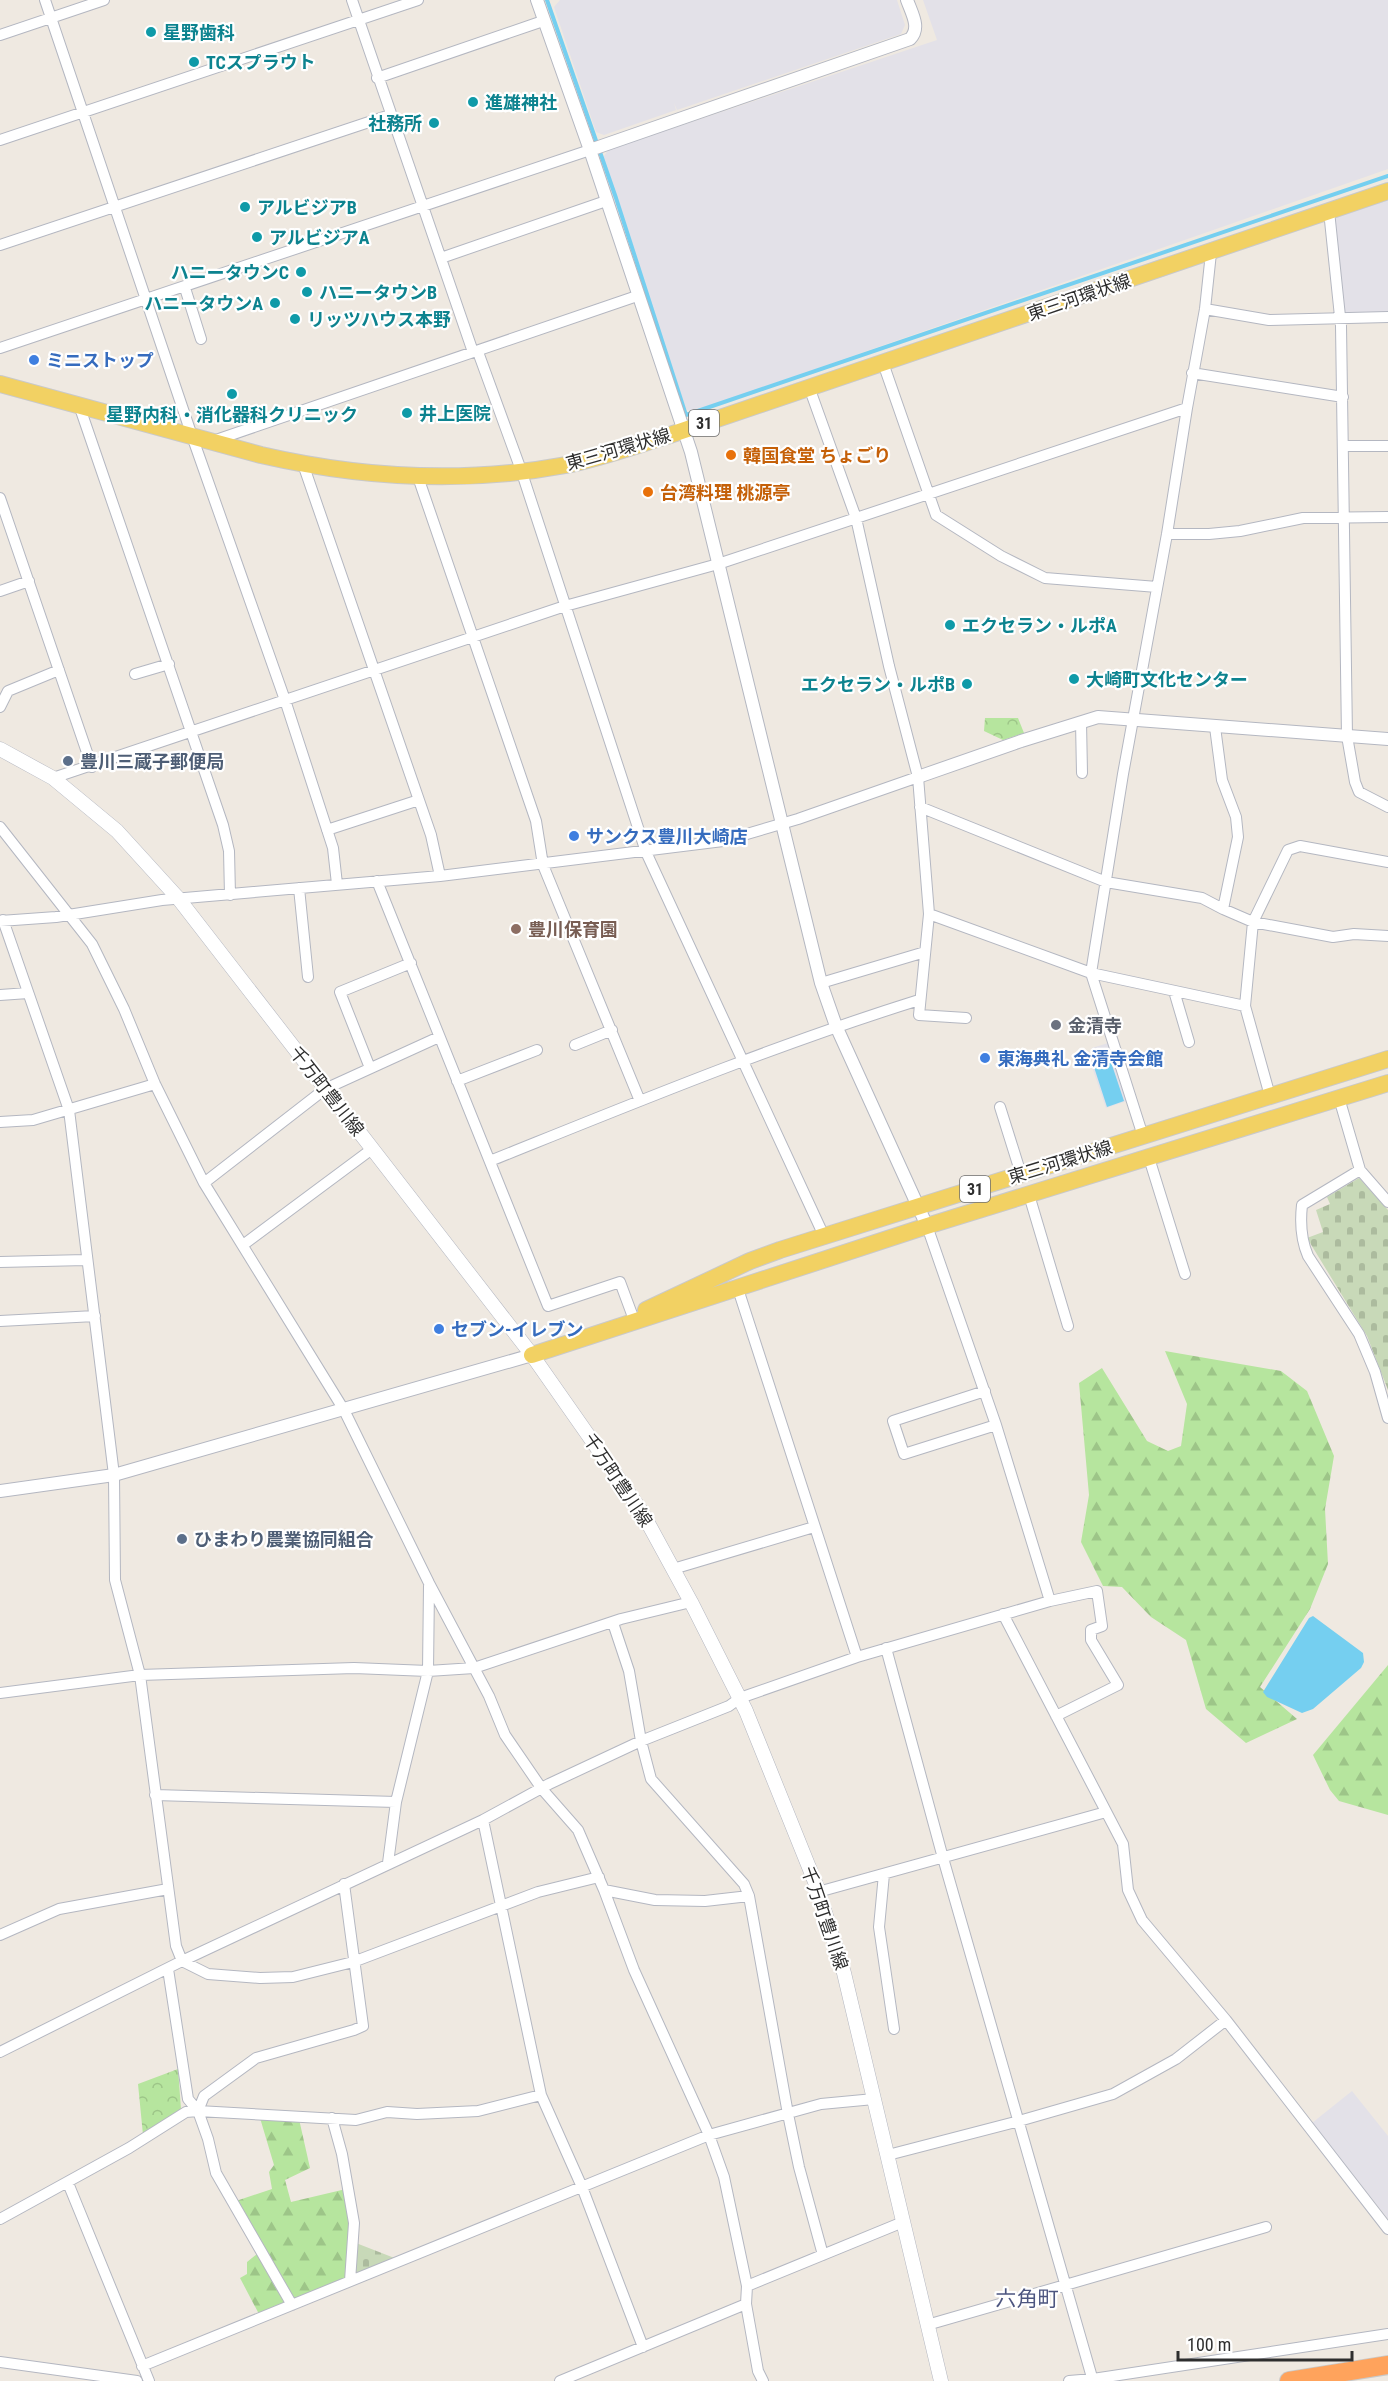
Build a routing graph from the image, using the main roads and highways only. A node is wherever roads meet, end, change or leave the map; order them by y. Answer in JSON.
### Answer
{"nodes":[{"id":1,"x":1388,"y":191,"type":"edge"},
{"id":2,"x":0,"y":384,"type":"edge"},
{"id":3,"x":0,"y":749,"type":"edge"},
{"id":4,"x":1388,"y":1059,"type":"edge"},
{"id":5,"x":1388,"y":1083,"type":"edge"},
{"id":6,"x":571,"y":1343,"type":"junction"},
{"id":7,"x":532,"y":1355,"type":"junction"},
{"id":8,"x":1388,"y":2365,"type":"edge"},
{"id":9,"x":941,"y":2381,"type":"edge"},
{"id":10,"x":1289,"y":2381,"type":"edge"}],
"edges":[{"from":1,"to":2,"type":"main road","name":"東三河環状線","number":"31"},
{"from":3,"to":7,"type":"main road","name":"千万町豊川線"},
{"from":4,"to":6,"type":"main road","name":"東三河環状線","number":"31"},
{"from":5,"to":6,"type":"main road","name":"東三河環状線","number":"31"},
{"from":6,"to":7,"type":"main road","name":"東三河環状線","number":"31"},
{"from":7,"to":9,"type":"main road","name":"千万町豊川線"},
{"from":8,"to":10,"type":"highway"}]}
